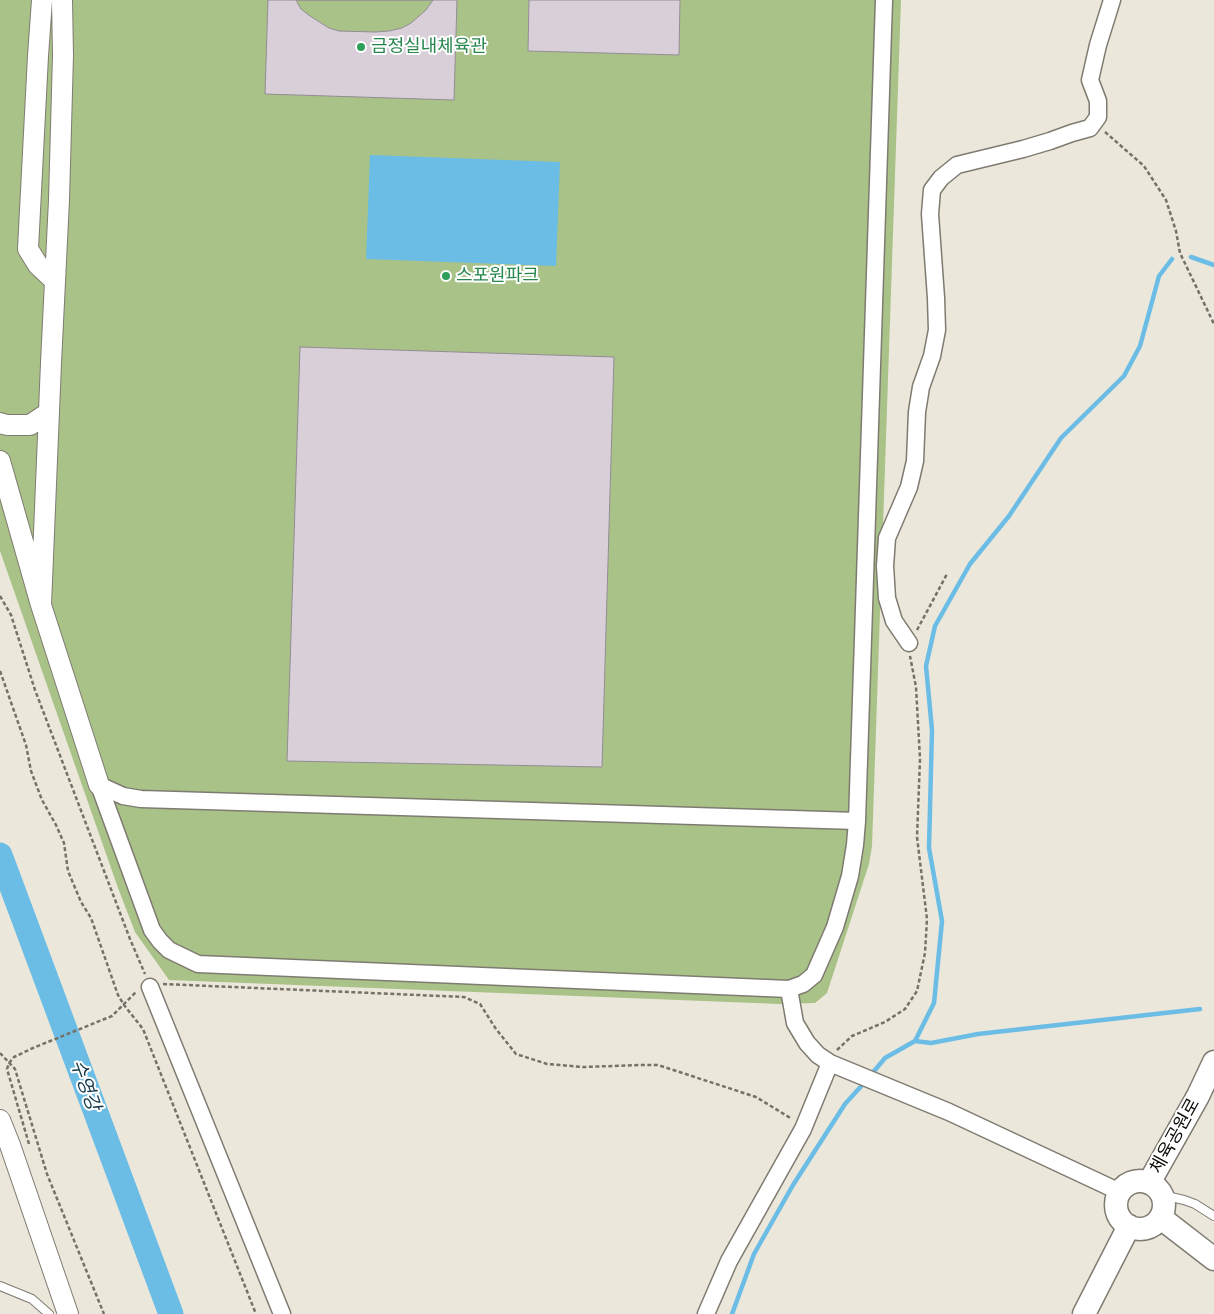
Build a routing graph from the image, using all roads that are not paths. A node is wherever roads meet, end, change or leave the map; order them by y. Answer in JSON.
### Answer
{"nodes":[{"id":1,"x":42,"y":0,"type":"edge"},
{"id":2,"x":62,"y":0,"type":"edge"},
{"id":3,"x":884,"y":0,"type":"edge"},
{"id":4,"x":1112,"y":0,"type":"edge"},
{"id":5,"x":55,"y":281,"type":"junction"},
{"id":6,"x":48,"y":413,"type":"junction"},
{"id":7,"x":0,"y":423,"type":"edge"},
{"id":8,"x":0,"y":461,"type":"edge"},
{"id":9,"x":41,"y":604,"type":"junction"},
{"id":10,"x":910,"y":643,"type":"road end"},
{"id":11,"x":98,"y":785,"type":"junction"},
{"id":12,"x":857,"y":822,"type":"junction"},
{"id":13,"x":788,"y":989,"type":"junction"},
{"id":14,"x":151,"y":990,"type":"road end"},
{"id":15,"x":1214,"y":1062,"type":"edge"},
{"id":16,"x":834,"y":1064,"type":"junction"},
{"id":17,"x":0,"y":1120,"type":"edge"},
{"id":18,"x":1156,"y":1189,"type":"junction"},
{"id":19,"x":1120,"y":1192,"type":"junction"},
{"id":20,"x":1214,"y":1216,"type":"edge"},
{"id":21,"x":1161,"y":1218,"type":"junction"},
{"id":22,"x":1129,"y":1226,"type":"junction"},
{"id":23,"x":1214,"y":1259,"type":"edge"},
{"id":24,"x":0,"y":1286,"type":"edge"},
{"id":25,"x":49,"y":1314,"type":"edge"},
{"id":26,"x":68,"y":1314,"type":"edge"},
{"id":27,"x":282,"y":1314,"type":"edge"},
{"id":28,"x":706,"y":1314,"type":"edge"},
{"id":29,"x":1084,"y":1314,"type":"edge"}],
"edges":[{"from":1,"to":5,"type":"street"},
{"from":2,"to":5,"type":"street"},
{"from":3,"to":12,"type":"street"},
{"from":4,"to":10,"type":"street"},
{"from":5,"to":6,"type":"street"},
{"from":6,"to":7,"type":"street"},
{"from":6,"to":9,"type":"street"},
{"from":8,"to":9,"type":"street"},
{"from":9,"to":11,"type":"street"},
{"from":11,"to":12,"type":"street"},
{"from":11,"to":13,"type":"street"},
{"from":12,"to":13,"type":"street"},
{"from":13,"to":16,"type":"street"},
{"from":14,"to":27,"type":"street"},
{"from":15,"to":18,"type":"main road","name":"체육공원로"},
{"from":16,"to":19,"type":"street"},
{"from":16,"to":28,"type":"street"},
{"from":17,"to":26,"type":"street"},
{"from":18,"to":19,"type":"main road"},
{"from":18,"to":20,"type":"lane"},
{"from":18,"to":21,"type":"main road"},
{"from":19,"to":22,"type":"main road"},
{"from":21,"to":22,"type":"main road"},
{"from":21,"to":23,"type":"main road"},
{"from":22,"to":29,"type":"main road"},
{"from":24,"to":25,"type":"lane"}]}
